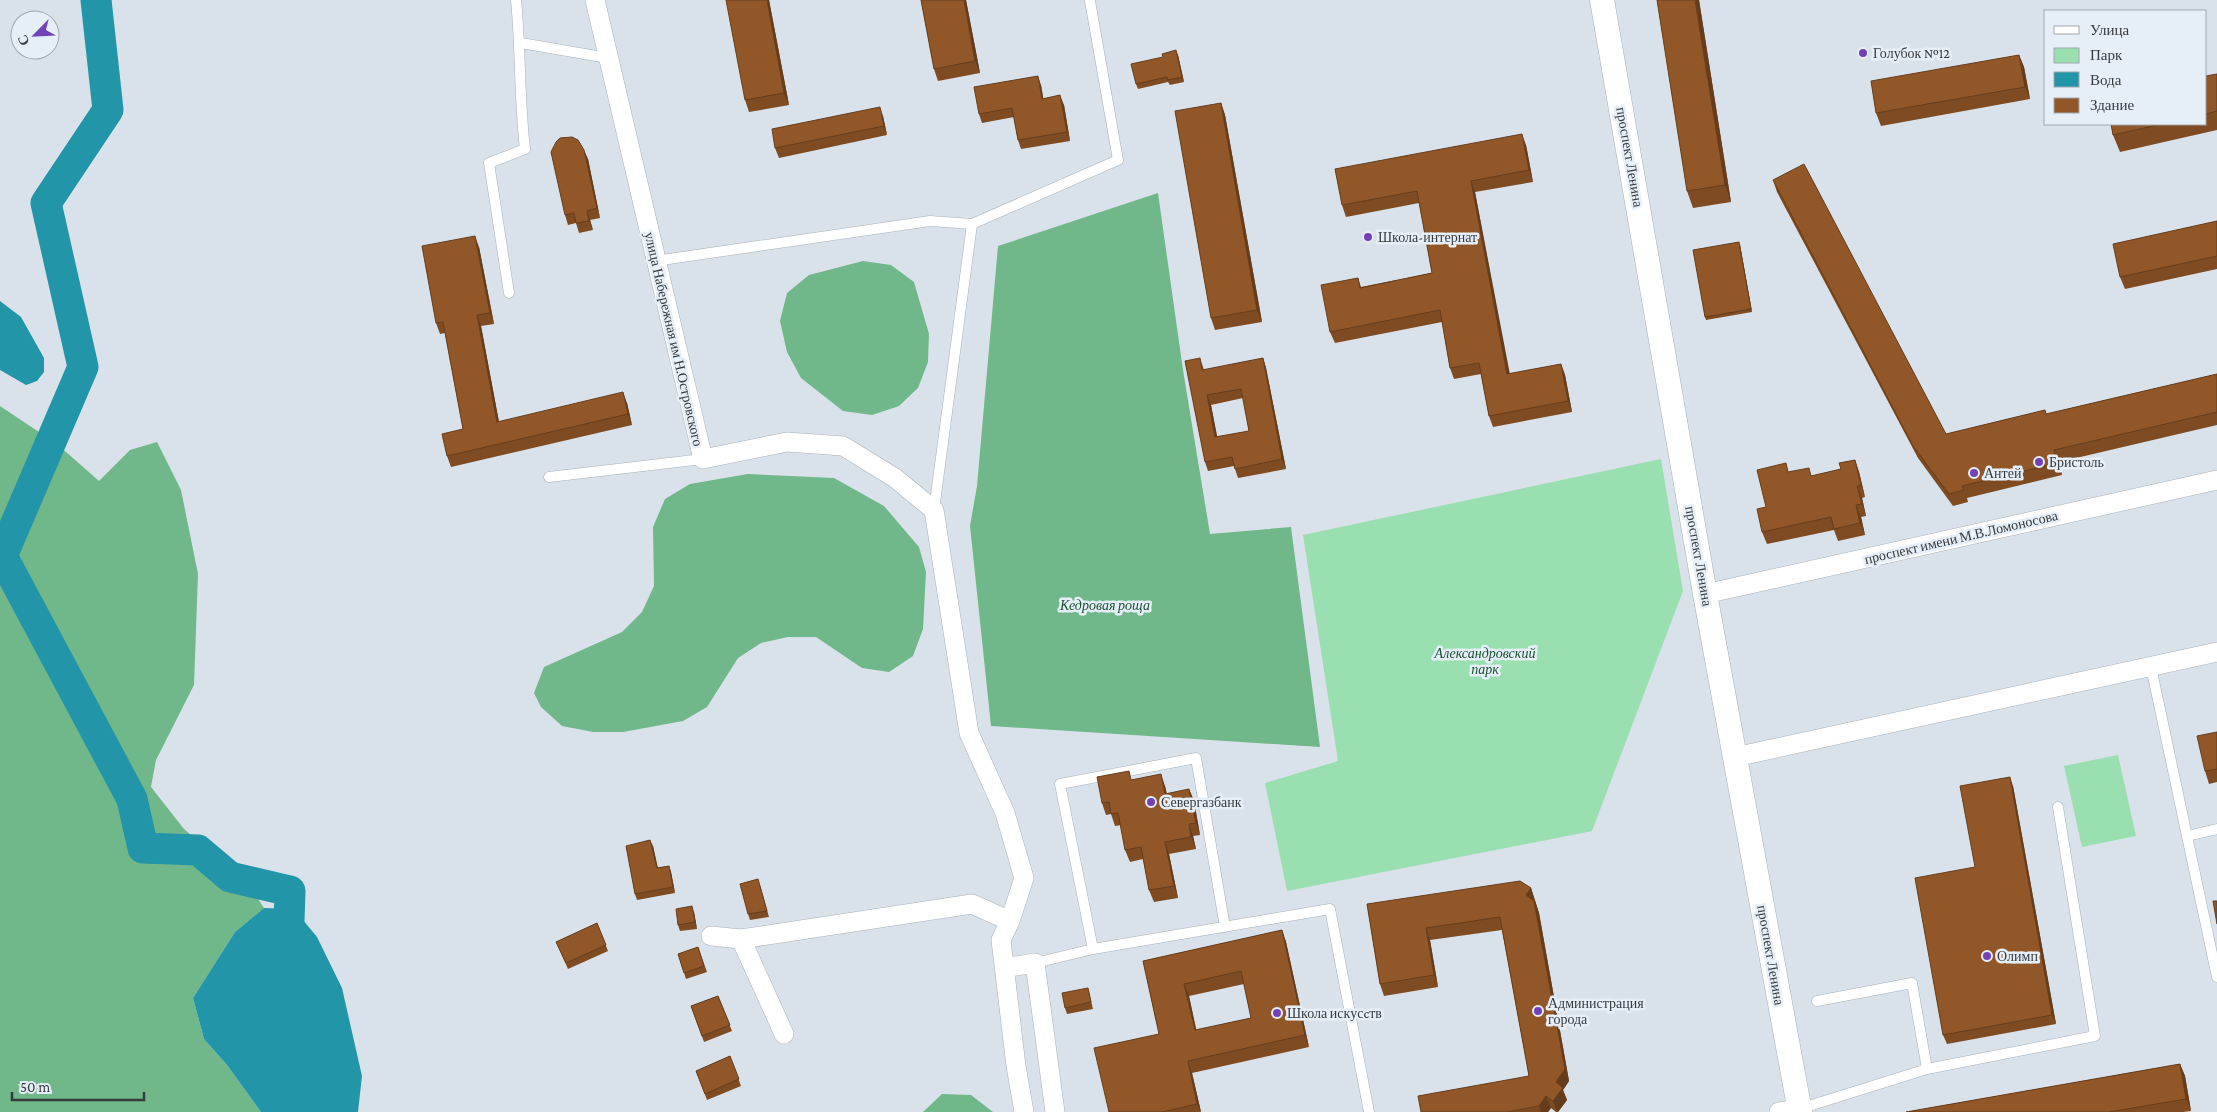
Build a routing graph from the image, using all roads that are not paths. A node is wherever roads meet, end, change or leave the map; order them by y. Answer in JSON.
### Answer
{"nodes":[{"id":1,"x":516,"y":0,"type":"edge"},
{"id":2,"x":595,"y":0,"type":"edge"},
{"id":3,"x":1091,"y":0,"type":"edge"},
{"id":4,"x":1602,"y":0,"type":"edge"},
{"id":5,"x":521,"y":43,"type":"junction"},
{"id":6,"x":608,"y":58,"type":"junction"},
{"id":7,"x":972,"y":224,"type":"junction"},
{"id":8,"x":655,"y":261,"type":"junction"},
{"id":9,"x":509,"y":293,"type":"dead end"},
{"id":10,"x":703,"y":459,"type":"junction"},
{"id":11,"x":549,"y":477,"type":"dead end"},
{"id":12,"x":2217,"y":480,"type":"edge"},
{"id":13,"x":934,"y":510,"type":"junction"},
{"id":14,"x":1705,"y":594,"type":"junction"},
{"id":15,"x":2217,"y":652,"type":"edge"},
{"id":16,"x":2151,"y":667,"type":"junction"},
{"id":17,"x":1735,"y":757,"type":"junction"},
{"id":18,"x":2058,"y":807,"type":"dead end"},
{"id":19,"x":2217,"y":829,"type":"edge"},
{"id":20,"x":2187,"y":836,"type":"junction"},
{"id":21,"x":1010,"y":921,"type":"junction"},
{"id":22,"x":1225,"y":927,"type":"junction"},
{"id":23,"x":711,"y":936,"type":"dead end"},
{"id":24,"x":741,"y":939,"type":"junction"},
{"id":25,"x":1093,"y":949,"type":"junction"},
{"id":26,"x":1035,"y":964,"type":"junction"},
{"id":27,"x":1004,"y":968,"type":"junction"},
{"id":28,"x":2217,"y":976,"type":"edge"},
{"id":29,"x":1817,"y":1000,"type":"dead end"},
{"id":30,"x":784,"y":1034,"type":"dead end"},
{"id":31,"x":1927,"y":1069,"type":"junction"},
{"id":32,"x":1793,"y":1111,"type":"edge"},
{"id":33,"x":1024,"y":1112,"type":"edge"},
{"id":34,"x":1055,"y":1112,"type":"edge"},
{"id":35,"x":1369,"y":1112,"type":"edge"}],
"edges":[{"from":1,"to":5,"type":"lane"},
{"from":2,"to":6,"type":"street","name":"улица Набережная им Н.Островского"},
{"from":3,"to":7,"type":"lane"},
{"from":4,"to":14,"type":"street","name":"проспект Ленина"},
{"from":5,"to":6,"type":"lane"},
{"from":5,"to":9,"type":"lane"},
{"from":6,"to":8,"type":"street","name":"улица Набережная им Н.Островского"},
{"from":7,"to":8,"type":"lane"},
{"from":7,"to":13,"type":"lane"},
{"from":8,"to":10,"type":"street","name":"улица Набережная им Н.Островского"},
{"from":10,"to":11,"type":"lane"},
{"from":10,"to":13,"type":"street","name":"улица Набережная им Н.Островского"},
{"from":12,"to":14,"type":"street","name":"проспект имени М.В.Ломоносова"},
{"from":13,"to":21,"type":"street"},
{"from":14,"to":17,"type":"street","name":"проспект Ленина"},
{"from":15,"to":16,"type":"street"},
{"from":16,"to":17,"type":"street"},
{"from":16,"to":20,"type":"lane"},
{"from":17,"to":32,"type":"street","name":"проспект Ленина"},
{"from":18,"to":31,"type":"lane"},
{"from":19,"to":20,"type":"lane"},
{"from":20,"to":28,"type":"lane"},
{"from":21,"to":24,"type":"street"},
{"from":21,"to":27,"type":"street"},
{"from":22,"to":25,"type":"lane"},
{"from":22,"to":25,"type":"lane"},
{"from":22,"to":35,"type":"lane"},
{"from":23,"to":24,"type":"street"},
{"from":24,"to":30,"type":"street"},
{"from":25,"to":26,"type":"lane"},
{"from":26,"to":27,"type":"street"},
{"from":26,"to":34,"type":"street"},
{"from":27,"to":33,"type":"street"},
{"from":29,"to":31,"type":"lane"},
{"from":31,"to":32,"type":"lane"}]}
